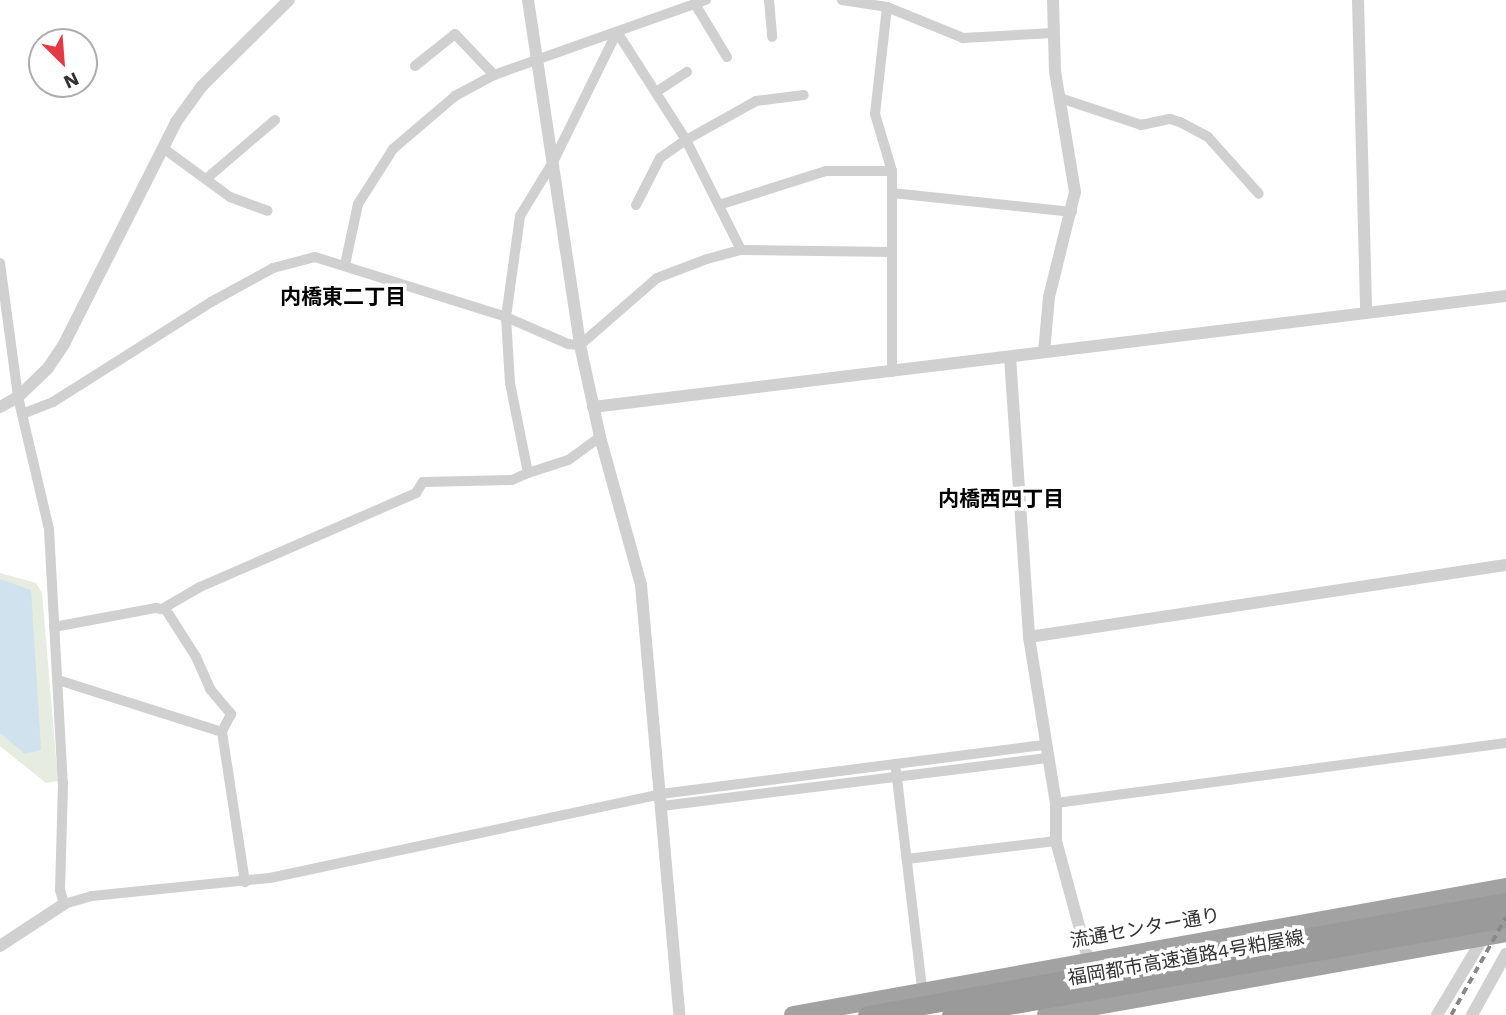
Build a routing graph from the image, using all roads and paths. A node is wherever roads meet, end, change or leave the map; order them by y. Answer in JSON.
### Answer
{"nodes":[{"id":1,"x":289,"y":0,"type":"edge"},
{"id":2,"x":528,"y":0,"type":"edge"},
{"id":3,"x":769,"y":0,"type":"edge"},
{"id":4,"x":842,"y":0,"type":"edge"},
{"id":5,"x":848,"y":0,"type":"edge"},
{"id":6,"x":1053,"y":0,"type":"edge"},
{"id":7,"x":1358,"y":0,"type":"edge"},
{"id":8,"x":700,"y":2,"type":"edge"},
{"id":9,"x":887,"y":7,"type":"junction"},
{"id":10,"x":617,"y":32,"type":"junction"},
{"id":11,"x":1053,"y":33,"type":"junction"},
{"id":12,"x":772,"y":37,"type":"dead end"},
{"id":13,"x":727,"y":57,"type":"dead end"},
{"id":14,"x":539,"y":58,"type":"junction"},
{"id":15,"x":415,"y":66,"type":"dead end"},
{"id":16,"x":687,"y":72,"type":"dead end"},
{"id":17,"x":494,"y":75,"type":"junction"},
{"id":18,"x":656,"y":92,"type":"junction"},
{"id":19,"x":804,"y":95,"type":"dead end"},
{"id":20,"x":1060,"y":97,"type":"junction"},
{"id":21,"x":275,"y":120,"type":"dead end"},
{"id":22,"x":686,"y":140,"type":"junction"},
{"id":23,"x":163,"y":148,"type":"junction"},
{"id":24,"x":552,"y":162,"type":"junction"},
{"id":25,"x":892,"y":171,"type":"junction"},
{"id":26,"x":206,"y":179,"type":"junction"},
{"id":27,"x":892,"y":194,"type":"junction"},
{"id":28,"x":1258,"y":194,"type":"dead end"},
{"id":29,"x":722,"y":204,"type":"junction"},
{"id":30,"x":636,"y":205,"type":"dead end"},
{"id":31,"x":268,"y":211,"type":"dead end"},
{"id":32,"x":1072,"y":212,"type":"junction"},
{"id":33,"x":741,"y":250,"type":"junction"},
{"id":34,"x":892,"y":252,"type":"junction"},
{"id":35,"x":0,"y":263,"type":"edge"},
{"id":36,"x":345,"y":265,"type":"junction"},
{"id":37,"x":1506,"y":296,"type":"edge"},
{"id":38,"x":1366,"y":312,"type":"junction"},
{"id":39,"x":506,"y":317,"type":"junction"},
{"id":40,"x":580,"y":345,"type":"junction"},
{"id":41,"x":1044,"y":352,"type":"junction"},
{"id":42,"x":1010,"y":356,"type":"junction"},
{"id":43,"x":892,"y":372,"type":"junction"},
{"id":44,"x":18,"y":397,"type":"junction"},
{"id":45,"x":0,"y":407,"type":"edge"},
{"id":46,"x":593,"y":407,"type":"junction"},
{"id":47,"x":22,"y":414,"type":"junction"},
{"id":48,"x":600,"y":438,"type":"junction"},
{"id":49,"x":528,"y":473,"type":"junction"},
{"id":50,"x":1506,"y":565,"type":"edge"},
{"id":51,"x":162,"y":609,"type":"junction"},
{"id":52,"x":54,"y":627,"type":"junction"},
{"id":53,"x":1029,"y":637,"type":"junction"},
{"id":54,"x":58,"y":680,"type":"junction"},
{"id":55,"x":222,"y":732,"type":"junction"},
{"id":56,"x":1506,"y":743,"type":"edge"},
{"id":57,"x":1046,"y":752,"type":"junction"},
{"id":58,"x":896,"y":770,"type":"junction"},
{"id":59,"x":662,"y":800,"type":"junction"},
{"id":60,"x":1056,"y":803,"type":"junction"},
{"id":61,"x":1056,"y":841,"type":"junction"},
{"id":62,"x":907,"y":859,"type":"junction"},
{"id":63,"x":246,"y":882,"type":"junction"},
{"id":64,"x":1506,"y":887,"type":"edge"},
{"id":65,"x":1506,"y":902,"type":"edge"},
{"id":66,"x":64,"y":904,"type":"junction"},
{"id":67,"x":1506,"y":918,"type":"edge"},
{"id":68,"x":1506,"y":933,"type":"edge"},
{"id":69,"x":1483,"y":938,"type":"junction"},
{"id":70,"x":0,"y":946,"type":"edge"},
{"id":71,"x":1506,"y":954,"type":"edge"},
{"id":72,"x":1088,"y":959,"type":"junction"},
{"id":73,"x":922,"y":989,"type":"junction"},
{"id":74,"x":1030,"y":993,"type":"junction"},
{"id":75,"x":679,"y":1015,"type":"edge"},
{"id":76,"x":793,"y":1015,"type":"edge"},
{"id":77,"x":867,"y":1015,"type":"edge"},
{"id":78,"x":951,"y":1015,"type":"edge"},
{"id":79,"x":1046,"y":1015,"type":"edge"},
{"id":80,"x":1437,"y":1015,"type":"edge"},
{"id":81,"x":1472,"y":1015,"type":"edge"}],
"edges":[{"from":1,"to":23,"type":"street"},
{"from":2,"to":14,"type":"street"},
{"from":3,"to":12,"type":"street"},
{"from":4,"to":5,"type":"street"},
{"from":5,"to":9,"type":"street"},
{"from":6,"to":11,"type":"street"},
{"from":7,"to":38,"type":"street"},
{"from":8,"to":10,"type":"street"},
{"from":8,"to":13,"type":"street"},
{"from":9,"to":11,"type":"street"},
{"from":9,"to":25,"type":"street"},
{"from":10,"to":14,"type":"street"},
{"from":10,"to":18,"type":"street"},
{"from":10,"to":24,"type":"street"},
{"from":11,"to":20,"type":"street"},
{"from":14,"to":17,"type":"street"},
{"from":14,"to":24,"type":"street"},
{"from":15,"to":17,"type":"street"},
{"from":16,"to":18,"type":"street"},
{"from":17,"to":36,"type":"street"},
{"from":18,"to":22,"type":"street"},
{"from":19,"to":22,"type":"street"},
{"from":20,"to":28,"type":"street"},
{"from":20,"to":32,"type":"street"},
{"from":21,"to":26,"type":"street"},
{"from":22,"to":29,"type":"street"},
{"from":22,"to":30,"type":"street"},
{"from":23,"to":26,"type":"street"},
{"from":23,"to":44,"type":"street"},
{"from":24,"to":39,"type":"street"},
{"from":24,"to":40,"type":"street"},
{"from":25,"to":27,"type":"street"},
{"from":25,"to":29,"type":"street"},
{"from":26,"to":31,"type":"street"},
{"from":27,"to":32,"type":"street"},
{"from":27,"to":34,"type":"street"},
{"from":29,"to":33,"type":"street"},
{"from":32,"to":41,"type":"street"},
{"from":33,"to":34,"type":"street"},
{"from":33,"to":40,"type":"street"},
{"from":34,"to":43,"type":"street"},
{"from":35,"to":44,"type":"street"},
{"from":36,"to":39,"type":"street"},
{"from":36,"to":47,"type":"street"},
{"from":37,"to":38,"type":"street"},
{"from":38,"to":41,"type":"street"},
{"from":39,"to":40,"type":"street"},
{"from":39,"to":49,"type":"street"},
{"from":40,"to":46,"type":"street"},
{"from":41,"to":42,"type":"street"},
{"from":42,"to":43,"type":"street"},
{"from":42,"to":53,"type":"street"},
{"from":43,"to":46,"type":"street"},
{"from":44,"to":45,"type":"street"},
{"from":44,"to":47,"type":"street"},
{"from":46,"to":48,"type":"street"},
{"from":47,"to":52,"type":"street"},
{"from":48,"to":49,"type":"street"},
{"from":48,"to":59,"type":"street"},
{"from":49,"to":51,"type":"street"},
{"from":50,"to":53,"type":"street"},
{"from":51,"to":52,"type":"street"},
{"from":51,"to":55,"type":"street"},
{"from":52,"to":54,"type":"street"},
{"from":53,"to":57,"type":"street"},
{"from":54,"to":55,"type":"street"},
{"from":54,"to":66,"type":"street"},
{"from":55,"to":63,"type":"street"},
{"from":56,"to":60,"type":"street"},
{"from":57,"to":58,"type":"street"},
{"from":57,"to":60,"type":"street"},
{"from":58,"to":59,"type":"street"},
{"from":58,"to":62,"type":"street"},
{"from":59,"to":63,"type":"street"},
{"from":59,"to":75,"type":"street"},
{"from":60,"to":61,"type":"street"},
{"from":61,"to":62,"type":"street"},
{"from":61,"to":72,"type":"street"},
{"from":62,"to":73,"type":"street"},
{"from":63,"to":66,"type":"street"},
{"from":64,"to":72,"type":"highway","name":"流通センター通り"},
{"from":65,"to":74,"type":"highway","name":"福岡都市高速道路4号粕屋線"},
{"from":66,"to":70,"type":"street"},
{"from":67,"to":74,"type":"highway","name":"福岡都市高速道路4号粕屋線"},
{"from":68,"to":69,"type":"highway"},
{"from":69,"to":79,"type":"highway"},
{"from":69,"to":80,"type":"street"},
{"from":71,"to":81,"type":"street"},
{"from":72,"to":73,"type":"highway","name":"流通センター通り"},
{"from":73,"to":76,"type":"highway","name":"流通センター通り"},
{"from":74,"to":77,"type":"highway","name":"福岡都市高速道路4号粕屋線"},
{"from":74,"to":78,"type":"highway","name":"福岡都市高速道路4号粕屋線"}]}
